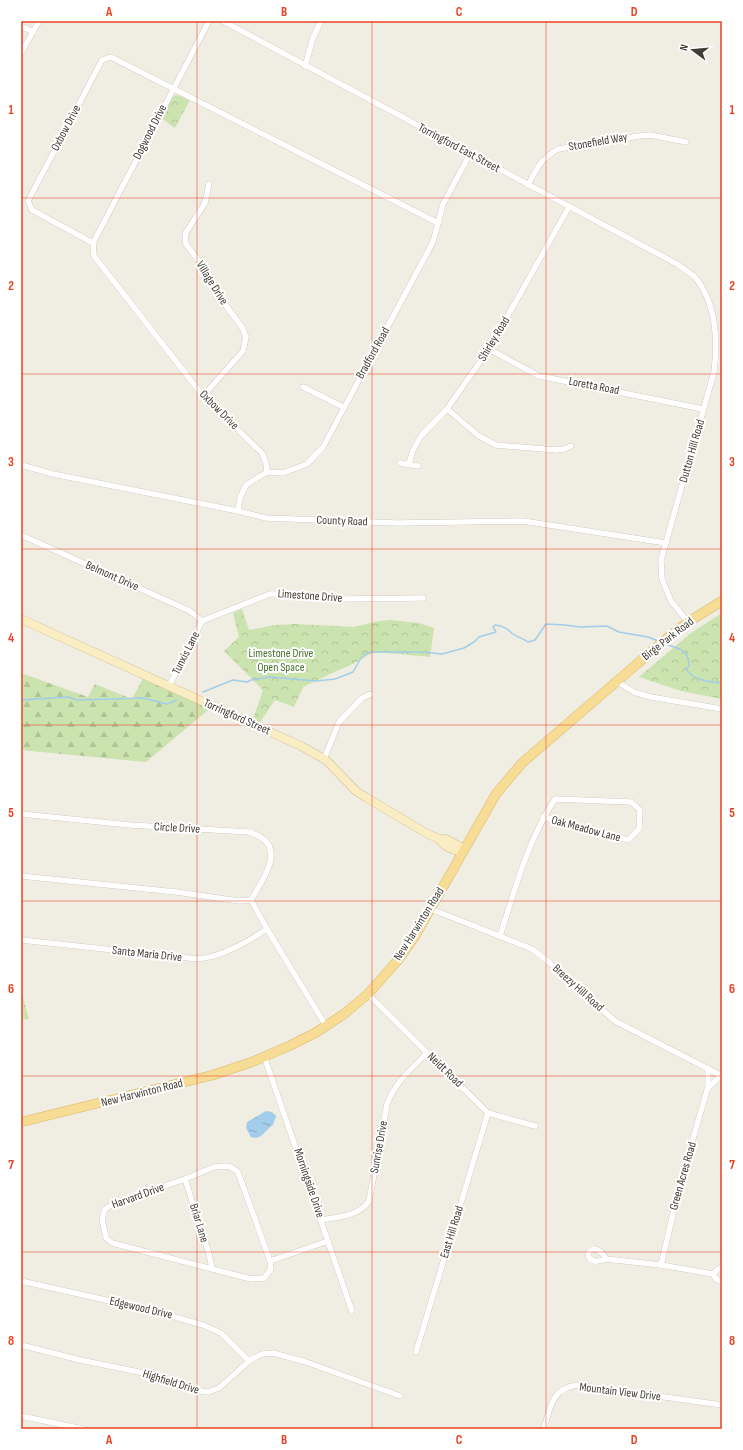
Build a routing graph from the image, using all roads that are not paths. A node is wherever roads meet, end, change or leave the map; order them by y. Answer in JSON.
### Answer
{"nodes":[{"id":1,"x":39,"y":21,"type":"edge"},
{"id":2,"x":209,"y":21,"type":"edge"},
{"id":3,"x":223,"y":21,"type":"edge"},
{"id":4,"x":321,"y":21,"type":"edge"},
{"id":5,"x":21,"y":26,"type":"edge"},
{"id":6,"x":33,"y":32,"type":"junction"},
{"id":7,"x":21,"y":53,"type":"edge"},
{"id":8,"x":305,"y":66,"type":"junction"},
{"id":9,"x":173,"y":88,"type":"junction"},
{"id":10,"x":686,"y":142,"type":"dead end"},
{"id":11,"x":470,"y":154,"type":"junction"},
{"id":12,"x":209,"y":184,"type":"dead end"},
{"id":13,"x":528,"y":185,"type":"junction"},
{"id":14,"x":569,"y":207,"type":"junction"},
{"id":15,"x":438,"y":223,"type":"junction"},
{"id":16,"x":93,"y":243,"type":"junction"},
{"id":17,"x":694,"y":276,"type":"joint"},
{"id":18,"x":489,"y":349,"type":"junction"},
{"id":19,"x":303,"y":387,"type":"dead end"},
{"id":20,"x":203,"y":396,"type":"junction"},
{"id":21,"x":343,"y":407,"type":"junction"},
{"id":22,"x":448,"y":408,"type":"junction"},
{"id":23,"x":703,"y":408,"type":"junction"},
{"id":24,"x":571,"y":446,"type":"dead end"},
{"id":25,"x":400,"y":463,"type":"dead end"},
{"id":26,"x":409,"y":464,"type":"junction"},
{"id":27,"x":21,"y":465,"type":"edge"},
{"id":28,"x":418,"y":466,"type":"dead end"},
{"id":29,"x":267,"y":472,"type":"junction"},
{"id":30,"x":238,"y":511,"type":"junction"},
{"id":31,"x":21,"y":535,"type":"edge"},
{"id":32,"x":666,"y":543,"type":"junction"},
{"id":33,"x":423,"y":598,"type":"dead end"},
{"id":34,"x":722,"y":601,"type":"edge"},
{"id":35,"x":21,"y":619,"type":"edge"},
{"id":36,"x":202,"y":620,"type":"junction"},
{"id":37,"x":688,"y":622,"type":"junction"},
{"id":38,"x":616,"y":681,"type":"junction"},
{"id":39,"x":170,"y":686,"type":"junction"},
{"id":40,"x":371,"y":694,"type":"dead end"},
{"id":41,"x":722,"y":709,"type":"edge"},
{"id":42,"x":324,"y":759,"type":"junction"},
{"id":43,"x":21,"y":814,"type":"edge"},
{"id":44,"x":544,"y":817,"type":"junction"},
{"id":45,"x":463,"y":851,"type":"junction"},
{"id":46,"x":21,"y":876,"type":"edge"},
{"id":47,"x":251,"y":900,"type":"junction"},
{"id":48,"x":430,"y":909,"type":"junction"},
{"id":49,"x":267,"y":929,"type":"junction"},
{"id":50,"x":500,"y":936,"type":"junction"},
{"id":51,"x":21,"y":940,"type":"edge"},
{"id":52,"x":368,"y":994,"type":"junction"},
{"id":53,"x":326,"y":1026,"type":"junction"},
{"id":54,"x":427,"y":1053,"type":"junction"},
{"id":55,"x":264,"y":1056,"type":"junction"},
{"id":56,"x":708,"y":1068,"type":"junction"},
{"id":57,"x":722,"y":1076,"type":"edge"},
{"id":58,"x":708,"y":1087,"type":"junction"},
{"id":59,"x":488,"y":1113,"type":"junction"},
{"id":60,"x":21,"y":1122,"type":"edge"},
{"id":61,"x":534,"y":1126,"type":"dead end"},
{"id":62,"x":185,"y":1179,"type":"junction"},
{"id":63,"x":321,"y":1220,"type":"junction"},
{"id":64,"x":328,"y":1241,"type":"junction"},
{"id":65,"x":606,"y":1259,"type":"dead end"},
{"id":66,"x":270,"y":1261,"type":"junction"},
{"id":67,"x":661,"y":1265,"type":"junction"},
{"id":68,"x":212,"y":1268,"type":"junction"},
{"id":69,"x":722,"y":1268,"type":"edge"},
{"id":70,"x":713,"y":1274,"type":"junction"},
{"id":71,"x":21,"y":1281,"type":"edge"},
{"id":72,"x":722,"y":1282,"type":"edge"},
{"id":73,"x":352,"y":1311,"type":"dead end"},
{"id":74,"x":21,"y":1346,"type":"edge"},
{"id":75,"x":416,"y":1352,"type":"dead end"},
{"id":76,"x":249,"y":1361,"type":"junction"},
{"id":77,"x":400,"y":1396,"type":"dead end"},
{"id":78,"x":722,"y":1405,"type":"edge"},
{"id":79,"x":21,"y":1416,"type":"edge"},
{"id":80,"x":83,"y":1429,"type":"edge"},
{"id":81,"x":544,"y":1429,"type":"edge"}],
"edges":[{"from":1,"to":6,"type":"street"},
{"from":2,"to":9,"type":"street","name":"Dogwood Drive"},
{"from":3,"to":8,"type":"street","name":"Torringford East Street"},
{"from":4,"to":8,"type":"street"},
{"from":5,"to":6,"type":"street"},
{"from":6,"to":7,"type":"street"},
{"from":8,"to":11,"type":"street","name":"Torringford East Street"},
{"from":9,"to":15,"type":"street","name":"Oxbow Drive"},
{"from":9,"to":16,"type":"street","name":"Dogwood Drive"},
{"from":9,"to":16,"type":"street","name":"Oxbow Drive"},
{"from":10,"to":13,"type":"street","name":"Stonefield Way"},
{"from":11,"to":13,"type":"street","name":"Torringford East Street"},
{"from":11,"to":15,"type":"street","name":"Bradford Road"},
{"from":12,"to":20,"type":"street","name":"Village Drive"},
{"from":13,"to":14,"type":"street","name":"Torringford East Street"},
{"from":14,"to":17,"type":"street","name":"Torringford East Street"},
{"from":14,"to":18,"type":"street","name":"Shirley Road"},
{"from":15,"to":21,"type":"street","name":"Bradford Road"},
{"from":16,"to":20,"type":"street","name":"Oxbow Drive"},
{"from":17,"to":23,"type":"street","name":"Dutton Hill Road"},
{"from":18,"to":22,"type":"street","name":"Shirley Road"},
{"from":18,"to":23,"type":"street","name":"Loretta Road"},
{"from":19,"to":21,"type":"street"},
{"from":20,"to":29,"type":"street","name":"Oxbow Drive"},
{"from":21,"to":29,"type":"street","name":"Bradford Road"},
{"from":22,"to":24,"type":"street"},
{"from":22,"to":26,"type":"street","name":"Shirley Road"},
{"from":23,"to":32,"type":"street","name":"Dutton Hill Road"},
{"from":25,"to":26,"type":"street"},
{"from":26,"to":28,"type":"street"},
{"from":27,"to":30,"type":"street","name":"County Road"},
{"from":29,"to":30,"type":"street"},
{"from":30,"to":32,"type":"street","name":"County Road"},
{"from":31,"to":36,"type":"street","name":"Belmont Drive"},
{"from":32,"to":37,"type":"street","name":"Dutton Hill Road"},
{"from":33,"to":36,"type":"street","name":"Limestone Drive"},
{"from":34,"to":37,"type":"main road","name":"Birge Park Road"},
{"from":35,"to":39,"type":"main road","name":"Torringford Street"},
{"from":36,"to":39,"type":"street","name":"Tunxis Lane"},
{"from":37,"to":38,"type":"main road","name":"Birge Park Road"},
{"from":38,"to":41,"type":"street"},
{"from":38,"to":45,"type":"main road","name":"New Harwinton Road"},
{"from":39,"to":42,"type":"main road","name":"Torringford Street"},
{"from":40,"to":42,"type":"street"},
{"from":42,"to":45,"type":"main road","name":"Torringford Street"},
{"from":43,"to":47,"type":"street","name":"Circle Drive"},
{"from":44,"to":44,"type":"street","name":"Oak Meadow Lane"},
{"from":44,"to":50,"type":"street","name":"Oak Meadow Lane"},
{"from":45,"to":48,"type":"main road","name":"New Harwinton Road"},
{"from":46,"to":47,"type":"street"},
{"from":47,"to":49,"type":"street"},
{"from":48,"to":50,"type":"street","name":"Breezy Hill Road"},
{"from":48,"to":52,"type":"main road","name":"New Harwinton Road"},
{"from":49,"to":51,"type":"street","name":"Santa Maria Drive"},
{"from":49,"to":53,"type":"street"},
{"from":50,"to":56,"type":"street","name":"Breezy Hill Road"},
{"from":52,"to":53,"type":"main road","name":"New Harwinton Road"},
{"from":52,"to":54,"type":"street","name":"Neidt Road"},
{"from":53,"to":55,"type":"main road","name":"New Harwinton Road"},
{"from":54,"to":59,"type":"street","name":"Neidt Road"},
{"from":54,"to":63,"type":"street","name":"Sunrise Drive"},
{"from":55,"to":60,"type":"main road","name":"New Harwinton Road"},
{"from":55,"to":63,"type":"street","name":"Morningside Drive"},
{"from":56,"to":57,"type":"street","name":"Breezy Hill Road"},
{"from":56,"to":58,"type":"street","name":"Green Acres Road"},
{"from":57,"to":58,"type":"street"},
{"from":58,"to":67,"type":"street","name":"Green Acres Road"},
{"from":59,"to":61,"type":"street","name":"Neidt Road"},
{"from":59,"to":75,"type":"street","name":"East Hill Road"},
{"from":62,"to":66,"type":"street","name":"Harvard Drive"},
{"from":62,"to":68,"type":"street","name":"Briar Lane"},
{"from":62,"to":68,"type":"street","name":"Harvard Drive"},
{"from":63,"to":64,"type":"street","name":"Morningside Drive"},
{"from":64,"to":66,"type":"street"},
{"from":64,"to":73,"type":"street","name":"Morningside Drive"},
{"from":65,"to":67,"type":"street"},
{"from":66,"to":68,"type":"street","name":"Harvard Drive"},
{"from":67,"to":70,"type":"street"},
{"from":69,"to":70,"type":"street"},
{"from":70,"to":72,"type":"street"},
{"from":71,"to":76,"type":"street","name":"Edgewood Drive"},
{"from":74,"to":76,"type":"street","name":"Highfield Drive"},
{"from":76,"to":77,"type":"street","name":"Highfield Drive"},
{"from":78,"to":81,"type":"street","name":"Mountain View Drive"},
{"from":79,"to":80,"type":"street"}]}
